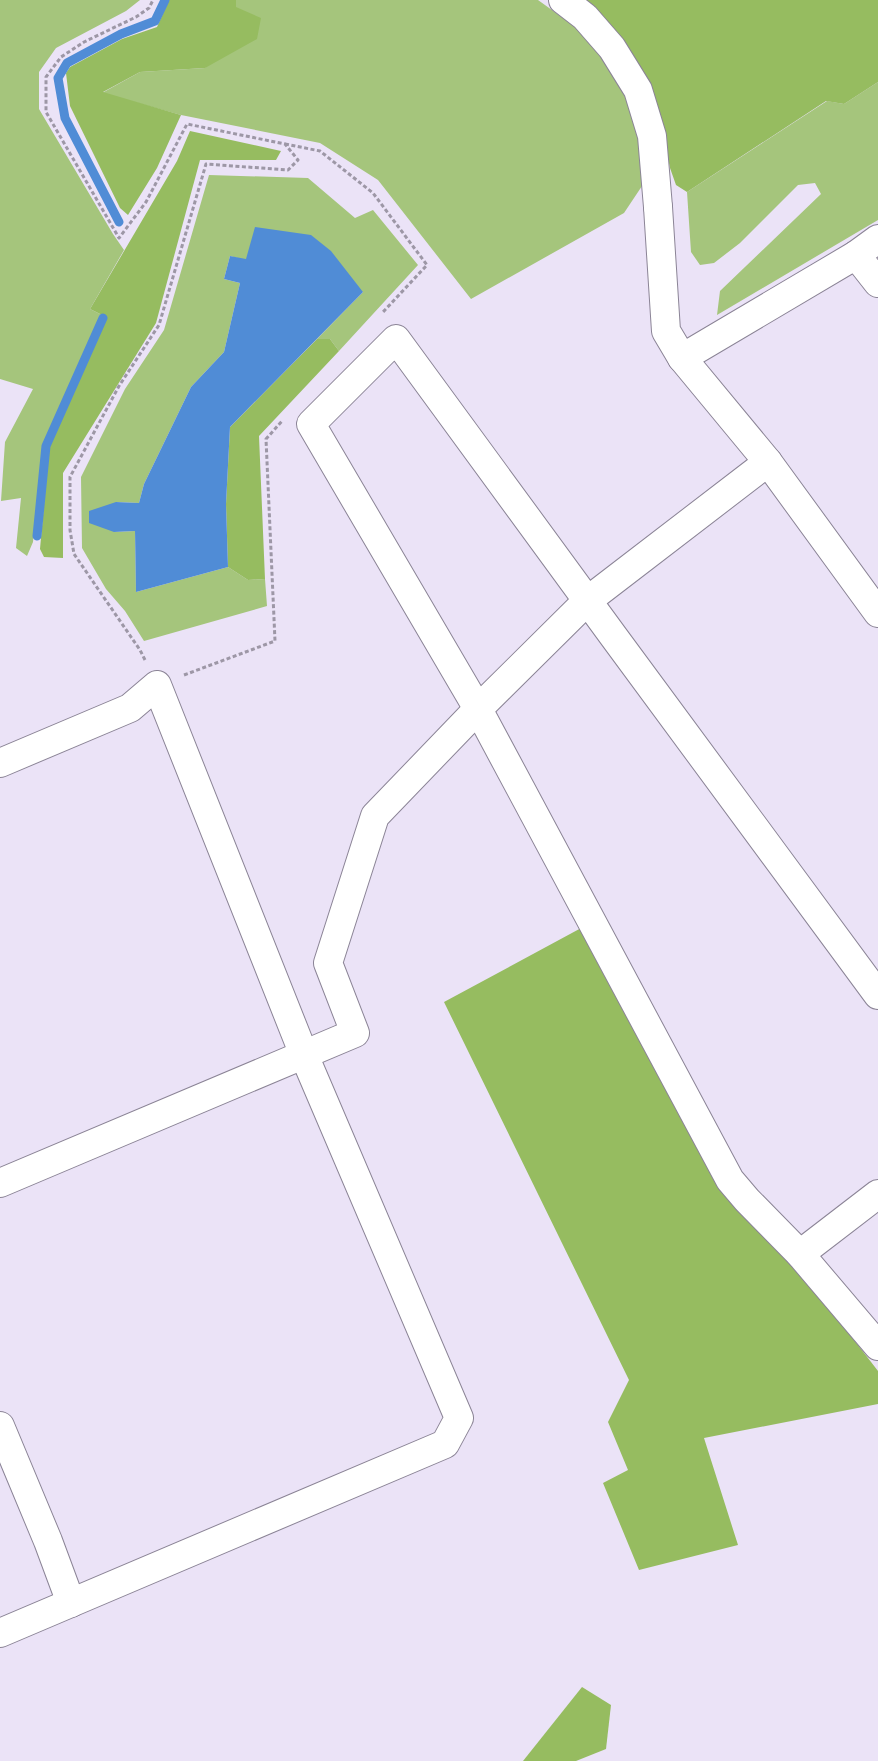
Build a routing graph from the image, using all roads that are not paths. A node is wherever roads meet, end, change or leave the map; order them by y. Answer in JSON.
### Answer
{"nodes":[{"id":1,"x":563,"y":0,"type":"edge"},
{"id":2,"x":878,"y":239,"type":"edge"},
{"id":3,"x":856,"y":255,"type":"junction"},
{"id":4,"x":878,"y":283,"type":"edge"},
{"id":5,"x":682,"y":358,"type":"junction"},
{"id":6,"x":768,"y":462,"type":"junction"},
{"id":7,"x":587,"y":601,"type":"junction"},
{"id":8,"x":878,"y":613,"type":"edge"},
{"id":9,"x":478,"y":709,"type":"junction"},
{"id":10,"x":0,"y":763,"type":"edge"},
{"id":11,"x":878,"y":994,"type":"edge"},
{"id":12,"x":304,"y":1055,"type":"junction"},
{"id":13,"x":0,"y":1183,"type":"edge"},
{"id":14,"x":878,"y":1194,"type":"edge"},
{"id":15,"x":800,"y":1254,"type":"junction"},
{"id":16,"x":878,"y":1346,"type":"edge"},
{"id":17,"x":0,"y":1426,"type":"edge"},
{"id":18,"x":71,"y":1603,"type":"junction"},
{"id":19,"x":0,"y":1633,"type":"edge"}],
"edges":[{"from":1,"to":5,"type":"street"},
{"from":2,"to":3,"type":"street"},
{"from":3,"to":4,"type":"street"},
{"from":3,"to":5,"type":"street"},
{"from":5,"to":6,"type":"street"},
{"from":6,"to":7,"type":"street"},
{"from":6,"to":8,"type":"street"},
{"from":7,"to":9,"type":"street"},
{"from":7,"to":9,"type":"street"},
{"from":7,"to":11,"type":"street"},
{"from":9,"to":12,"type":"street"},
{"from":9,"to":15,"type":"street"},
{"from":10,"to":12,"type":"street"},
{"from":12,"to":13,"type":"street"},
{"from":12,"to":18,"type":"street"},
{"from":14,"to":15,"type":"street"},
{"from":15,"to":16,"type":"street"},
{"from":17,"to":18,"type":"street"},
{"from":18,"to":19,"type":"street"}]}
